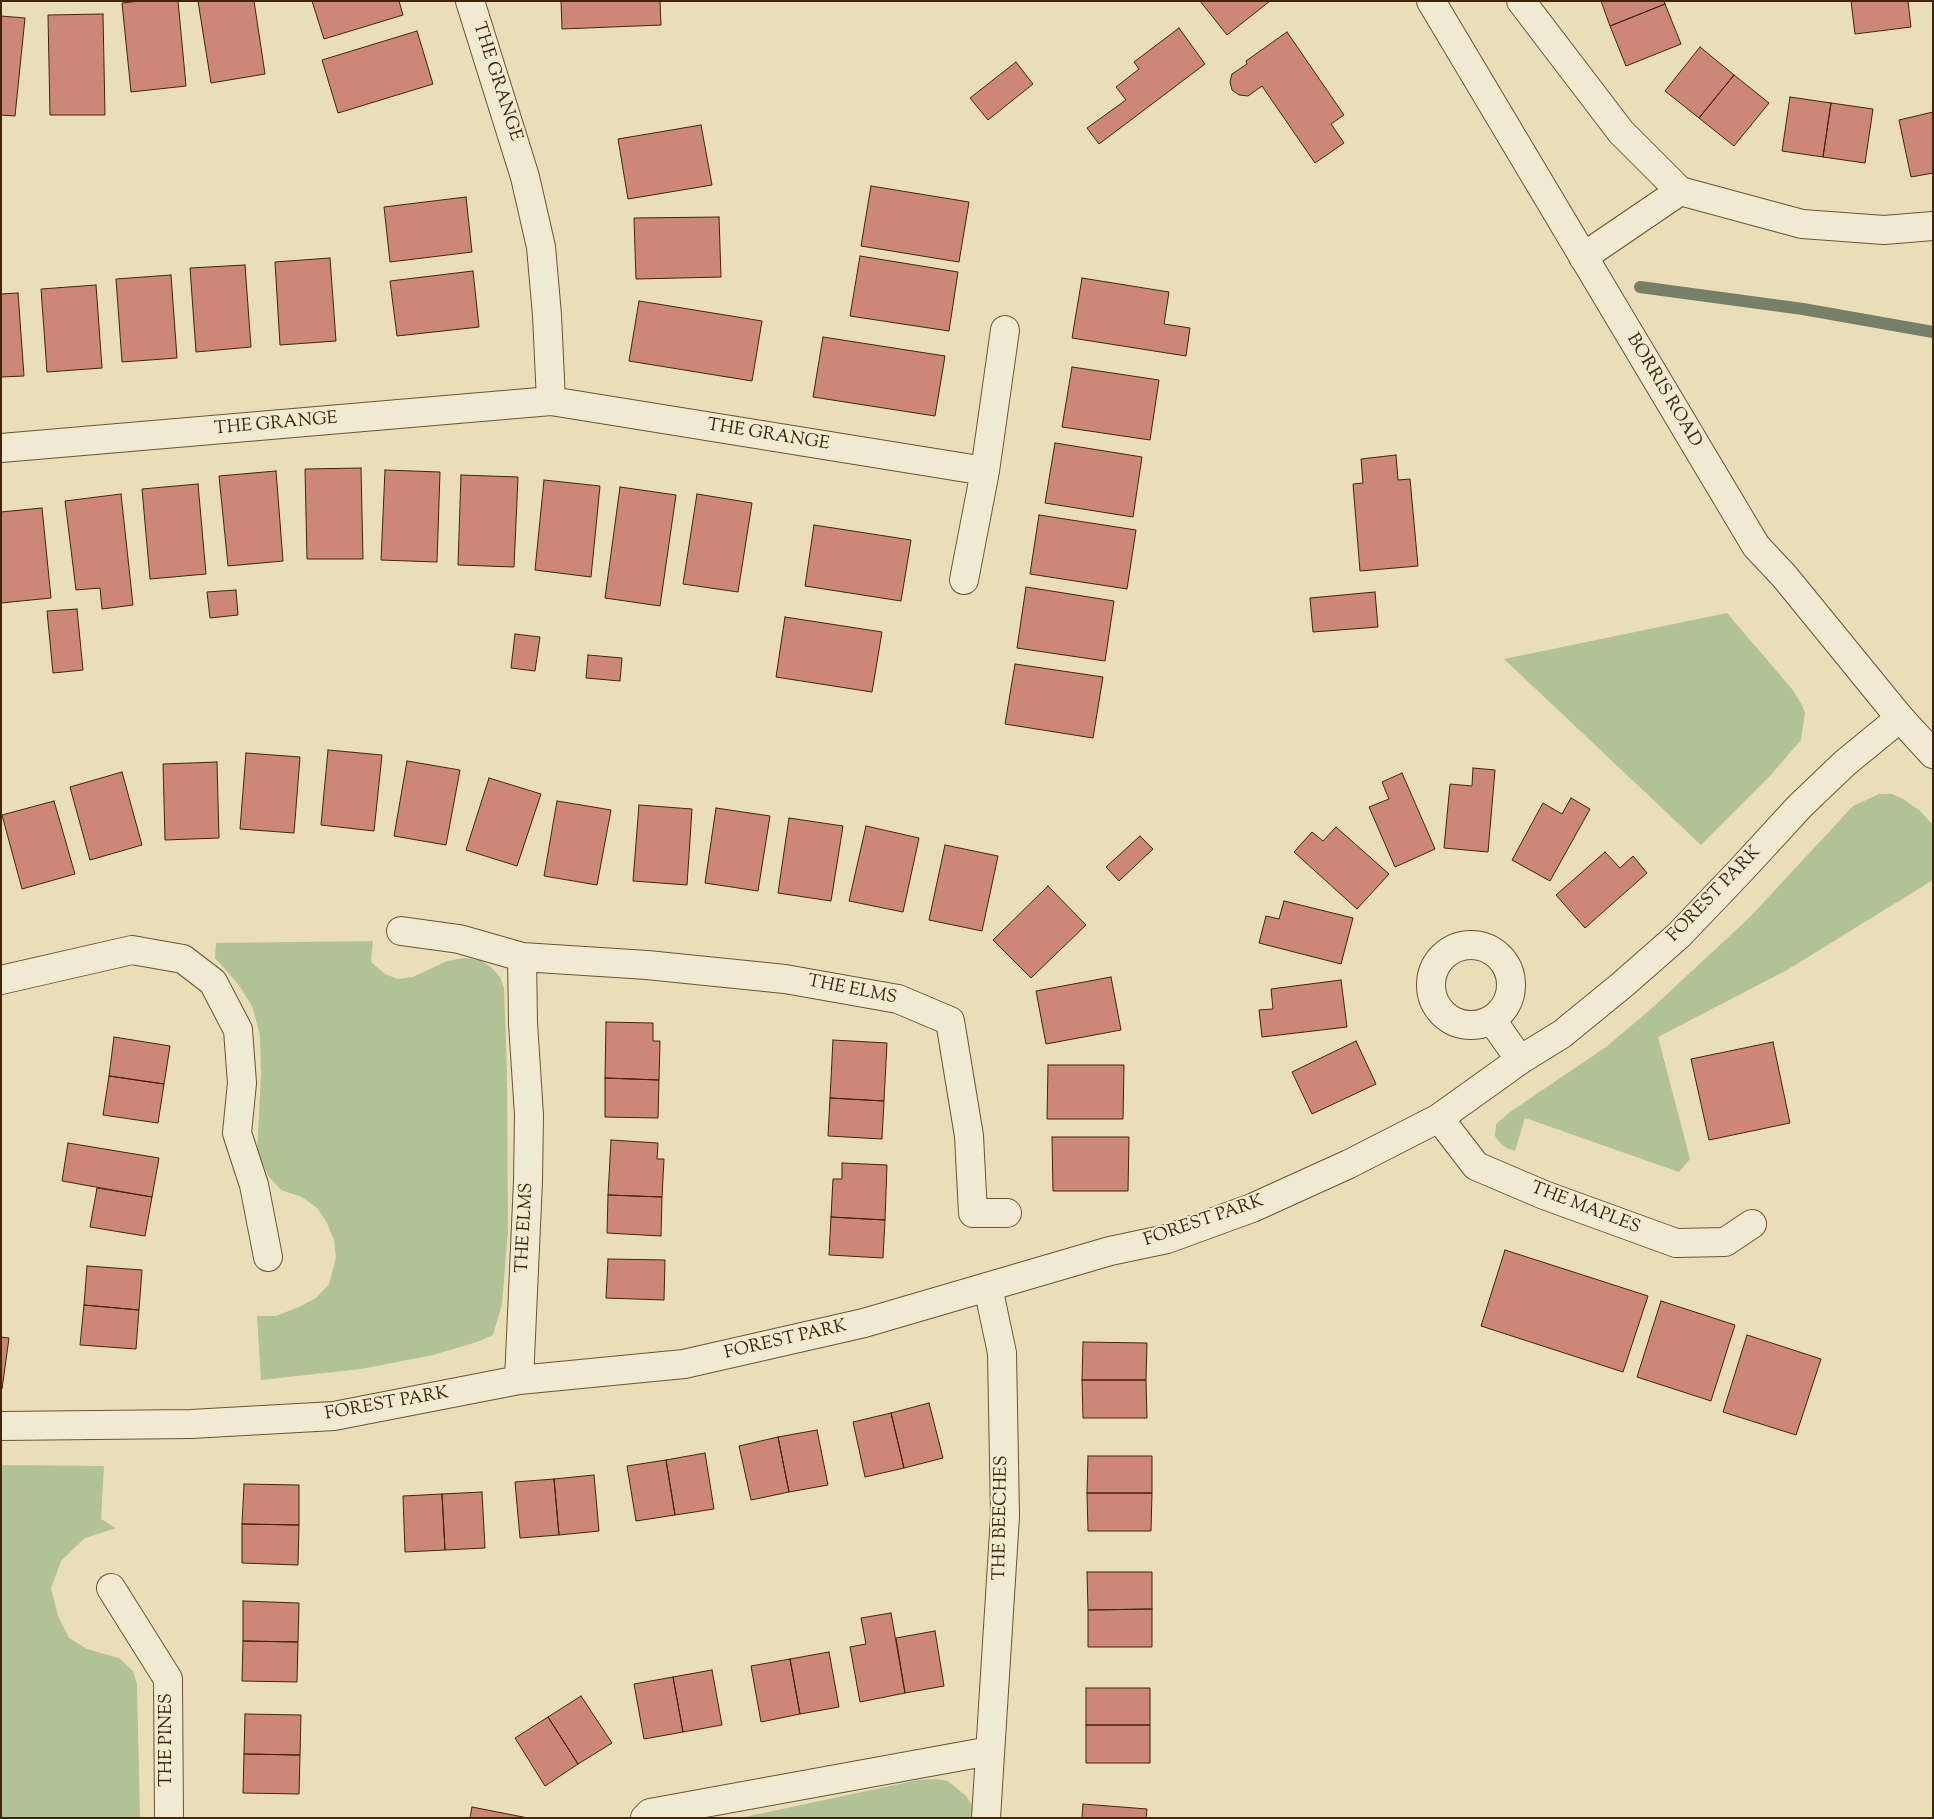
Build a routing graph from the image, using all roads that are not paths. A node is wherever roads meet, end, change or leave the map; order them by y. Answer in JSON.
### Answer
{"nodes":[{"id":1,"x":470,"y":1,"type":"edge"},
{"id":2,"x":1431,"y":1,"type":"edge"},
{"id":3,"x":1521,"y":1,"type":"edge"},
{"id":4,"x":1680,"y":191,"type":"junction"},
{"id":5,"x":1933,"y":226,"type":"edge"},
{"id":6,"x":1584,"y":257,"type":"junction"},
{"id":7,"x":1005,"y":330,"type":"dead end"},
{"id":8,"x":551,"y":401,"type":"junction"},
{"id":9,"x":1,"y":448,"type":"edge"},
{"id":10,"x":985,"y":471,"type":"junction"},
{"id":11,"x":964,"y":580,"type":"dead end"},
{"id":12,"x":1900,"y":718,"type":"junction"},
{"id":13,"x":1933,"y":754,"type":"edge"},
{"id":14,"x":401,"y":931,"type":"dead end"},
{"id":15,"x":522,"y":956,"type":"junction"},
{"id":16,"x":1,"y":980,"type":"edge"},
{"id":17,"x":1492,"y":1020,"type":"dead end"},
{"id":18,"x":1520,"y":1060,"type":"junction"},
{"id":19,"x":1439,"y":1118,"type":"junction"},
{"id":20,"x":1007,"y":1213,"type":"dead end"},
{"id":21,"x":1752,"y":1224,"type":"dead end"},
{"id":22,"x":268,"y":1257,"type":"dead end"},
{"id":23,"x":988,"y":1288,"type":"junction"},
{"id":24,"x":519,"y":1380,"type":"junction"},
{"id":25,"x":1,"y":1426,"type":"edge"},
{"id":26,"x":111,"y":1588,"type":"dead end"},
{"id":27,"x":990,"y":1750,"type":"junction"},
{"id":28,"x":169,"y":1818,"type":"edge"},
{"id":29,"x":645,"y":1818,"type":"edge"},
{"id":30,"x":986,"y":1818,"type":"edge"}],
"edges":[{"from":1,"to":8,"type":"street","name":"THE GRANGE"},
{"from":2,"to":6,"type":"street","name":"BORRIS ROAD"},
{"from":3,"to":4,"type":"street"},
{"from":4,"to":5,"type":"street"},
{"from":4,"to":6,"type":"street"},
{"from":6,"to":12,"type":"street","name":"BORRIS ROAD"},
{"from":7,"to":10,"type":"street"},
{"from":8,"to":9,"type":"street","name":"THE GRANGE"},
{"from":8,"to":10,"type":"street","name":"THE GRANGE"},
{"from":10,"to":11,"type":"street"},
{"from":12,"to":13,"type":"street","name":"BORRIS ROAD"},
{"from":12,"to":18,"type":"street","name":"FOREST PARK"},
{"from":14,"to":15,"type":"street","name":"THE ELMS"},
{"from":15,"to":20,"type":"street","name":"THE ELMS"},
{"from":15,"to":24,"type":"street","name":"THE ELMS"},
{"from":16,"to":22,"type":"street"},
{"from":17,"to":18,"type":"street"},
{"from":18,"to":19,"type":"street","name":"FOREST PARK"},
{"from":19,"to":21,"type":"street","name":"THE MAPLES"},
{"from":19,"to":23,"type":"street","name":"FOREST PARK"},
{"from":23,"to":24,"type":"street","name":"FOREST PARK"},
{"from":23,"to":27,"type":"street","name":"THE BEECHES"},
{"from":24,"to":25,"type":"street","name":"FOREST PARK"},
{"from":26,"to":28,"type":"street","name":"THE PINES"},
{"from":27,"to":29,"type":"street"},
{"from":27,"to":30,"type":"street","name":"THE BEECHES"}]}
